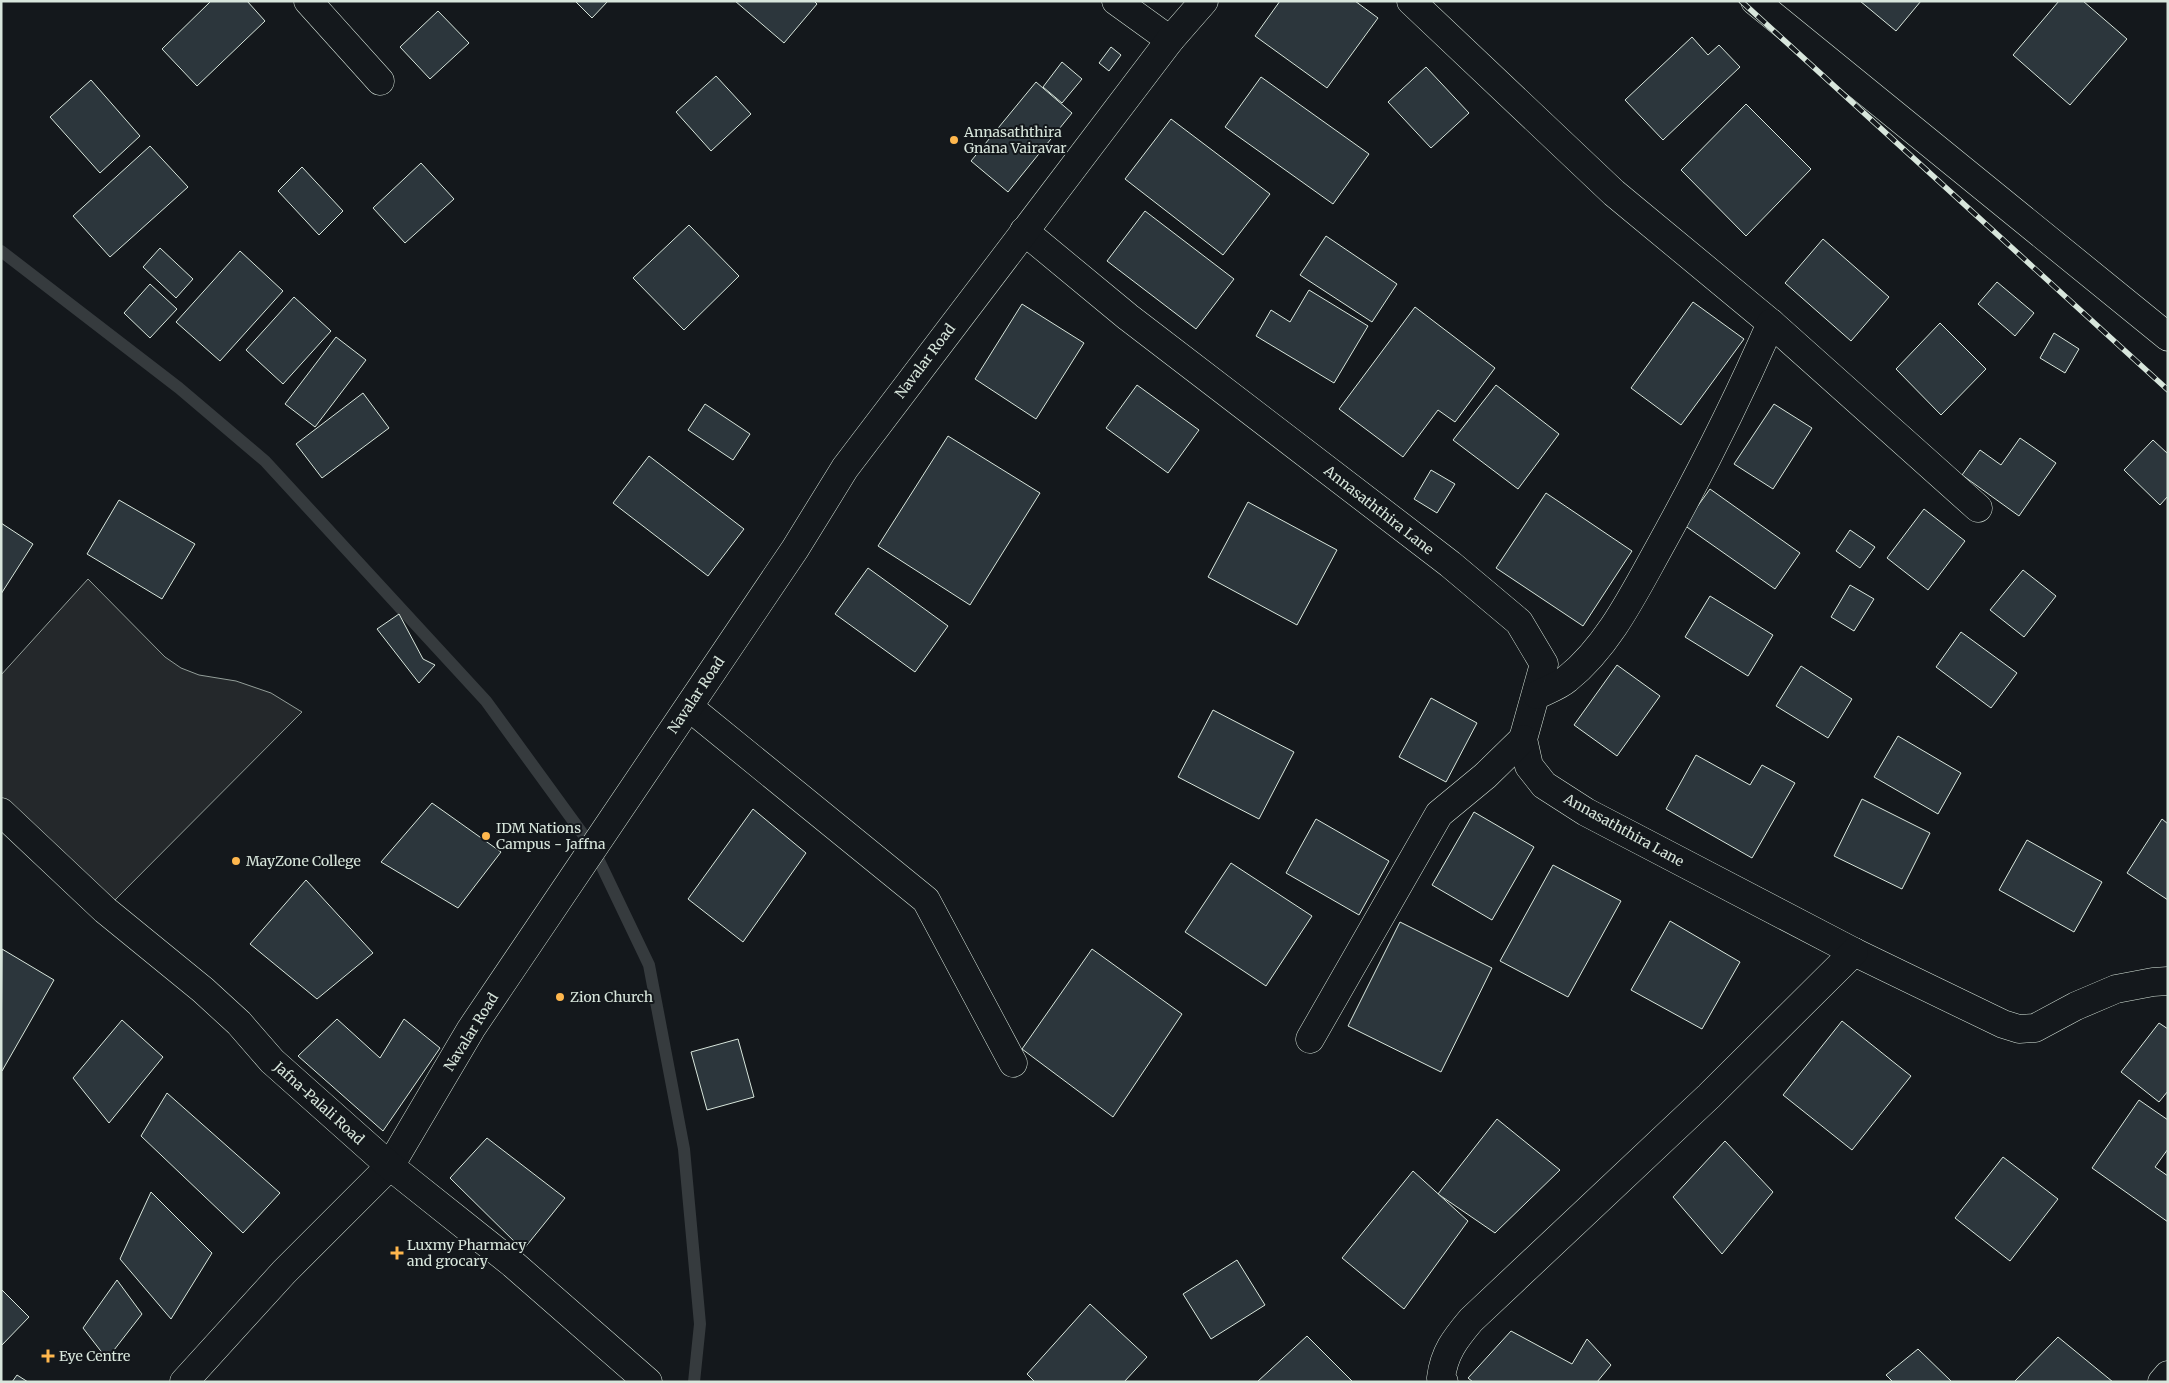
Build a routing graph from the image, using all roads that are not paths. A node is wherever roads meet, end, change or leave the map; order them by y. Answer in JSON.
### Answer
{"nodes":[{"id":1,"x":308,"y":1,"type":"edge"},
{"id":2,"x":1116,"y":1,"type":"edge"},
{"id":3,"x":1204,"y":1,"type":"edge"},
{"id":4,"x":1411,"y":1,"type":"edge"},
{"id":5,"x":1755,"y":1,"type":"edge"},
{"id":6,"x":1170,"y":40,"type":"junction"},
{"id":7,"x":380,"y":81,"type":"dead end"},
{"id":8,"x":1024,"y":231,"type":"junction"},
{"id":9,"x":1771,"y":323,"type":"junction"},
{"id":10,"x":2168,"y":337,"type":"edge"},
{"id":11,"x":1978,"y":508,"type":"dead end"},
{"id":12,"x":1537,"y":695,"type":"junction"},
{"id":13,"x":689,"y":707,"type":"junction"},
{"id":14,"x":1523,"y":739,"type":"junction"},
{"id":15,"x":1,"y":812,"type":"edge"},
{"id":16,"x":1854,"y":952,"type":"junction"},
{"id":17,"x":2168,"y":981,"type":"edge"},
{"id":18,"x":1310,"y":1039,"type":"dead end"},
{"id":19,"x":1013,"y":1063,"type":"dead end"},
{"id":20,"x":390,"y":1166,"type":"junction"},
{"id":21,"x":2168,"y":1375,"type":"edge"},
{"id":22,"x":184,"y":1382,"type":"edge"},
{"id":23,"x":648,"y":1382,"type":"edge"},
{"id":24,"x":1444,"y":1382,"type":"edge"},
{"id":25,"x":2162,"y":1382,"type":"edge"}],
"edges":[{"from":1,"to":7,"type":"street"},
{"from":2,"to":6,"type":"street"},
{"from":3,"to":6,"type":"street","name":"Navalar Road"},
{"from":4,"to":9,"type":"street"},
{"from":5,"to":10,"type":"street"},
{"from":6,"to":8,"type":"street","name":"Navalar Road"},
{"from":8,"to":12,"type":"street","name":"Annasaththira Lane"},
{"from":8,"to":13,"type":"street","name":"Navalar Road"},
{"from":9,"to":11,"type":"street"},
{"from":9,"to":12,"type":"street"},
{"from":12,"to":14,"type":"street","name":"Annasaththira Lane"},
{"from":13,"to":19,"type":"street"},
{"from":13,"to":20,"type":"street","name":"Navalar Road"},
{"from":14,"to":16,"type":"street","name":"Annasaththira Lane"},
{"from":14,"to":18,"type":"street"},
{"from":15,"to":20,"type":"street","name":"Jafna-Palali Road"},
{"from":16,"to":17,"type":"street","name":"Annasaththira Lane"},
{"from":16,"to":24,"type":"street"},
{"from":20,"to":22,"type":"street","name":"Navalar Road"},
{"from":20,"to":23,"type":"street","name":"Jafna-Palali Road"},
{"from":21,"to":25,"type":"street"}]}
